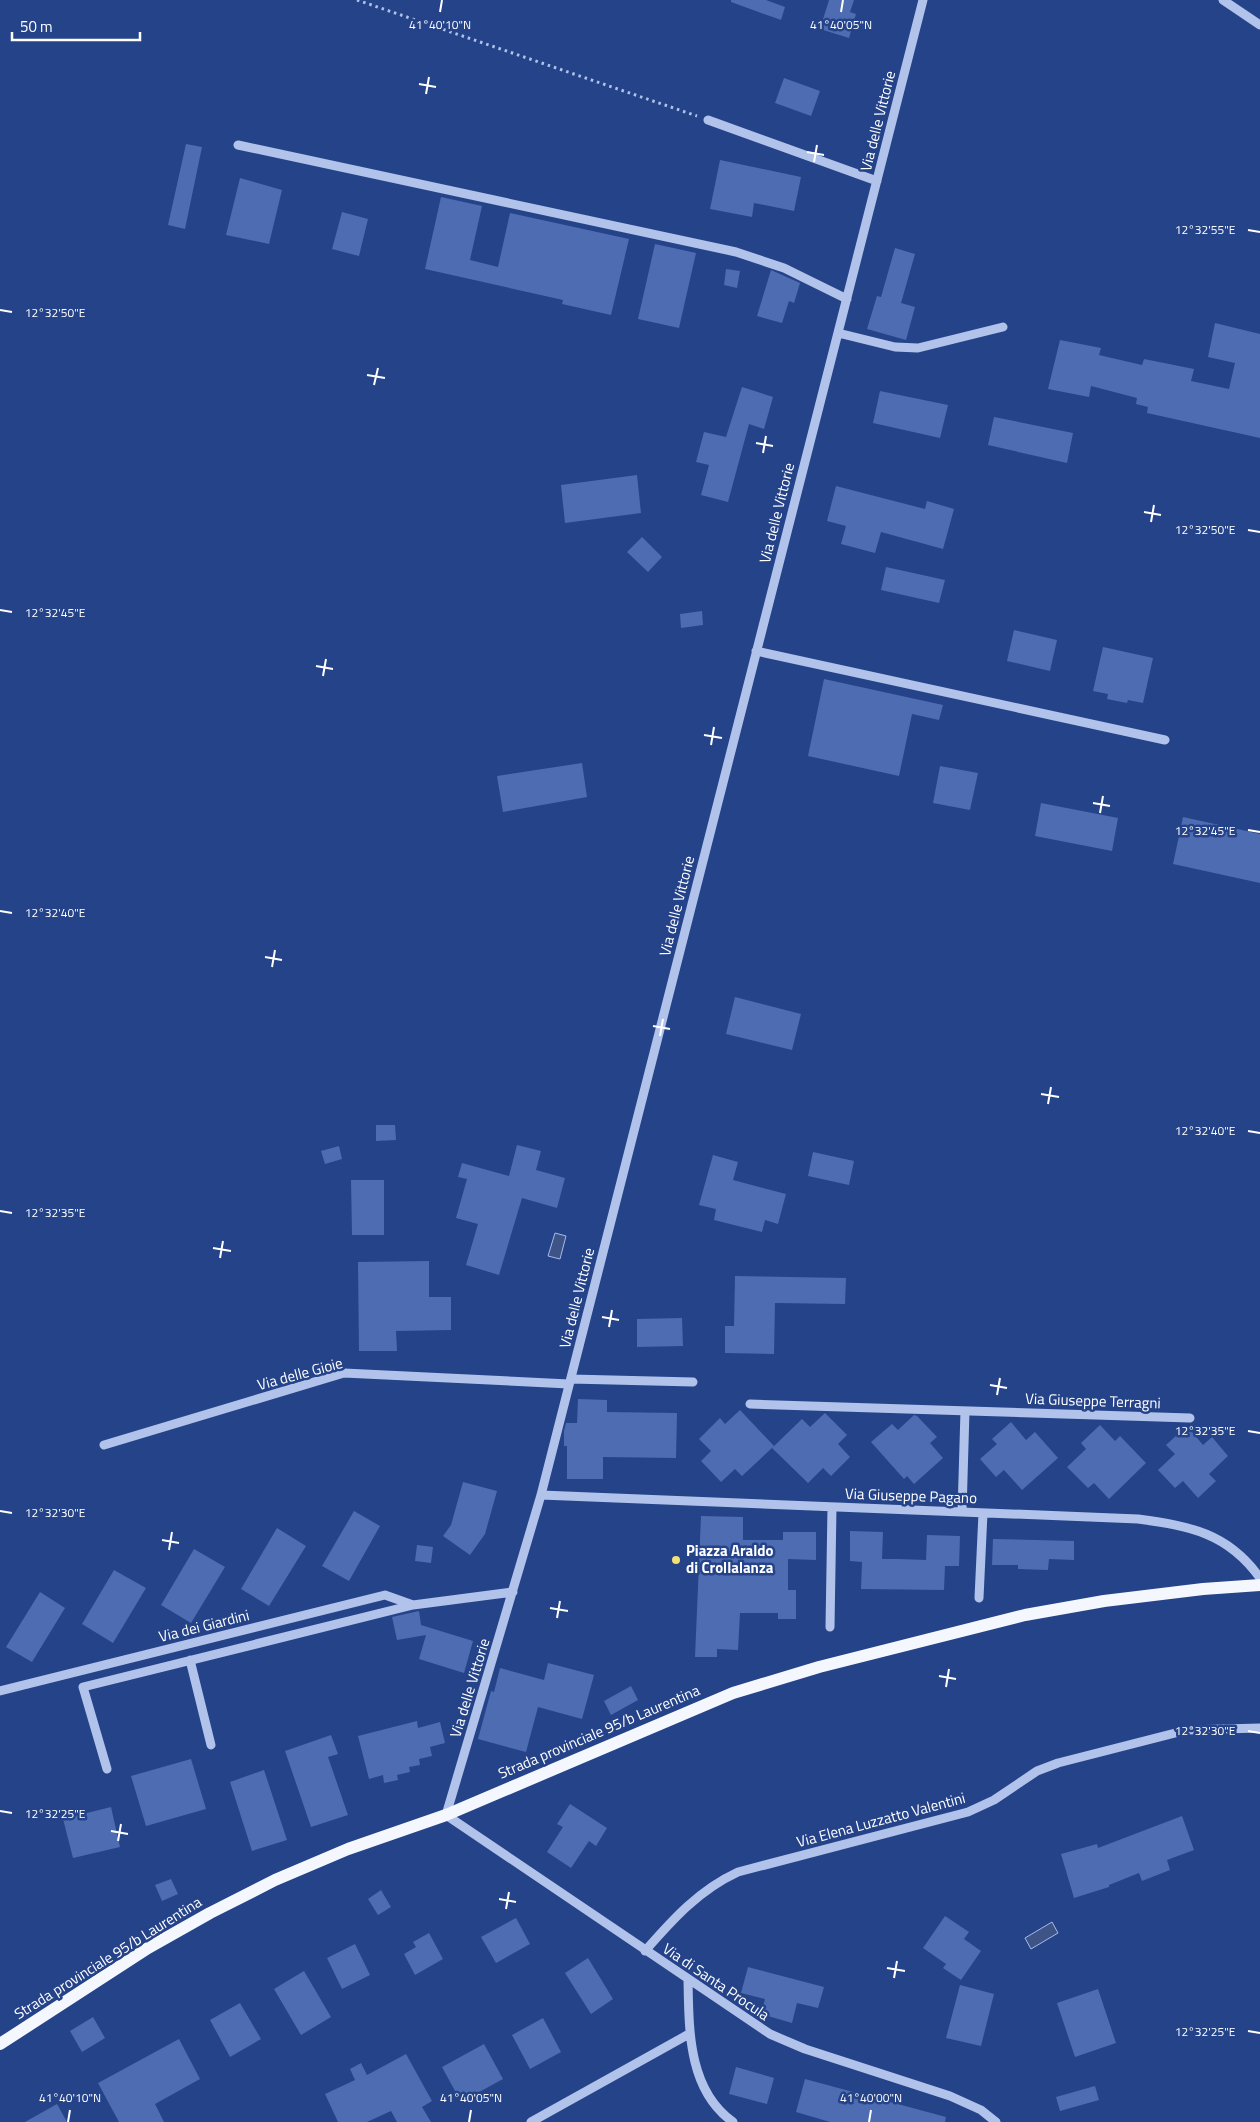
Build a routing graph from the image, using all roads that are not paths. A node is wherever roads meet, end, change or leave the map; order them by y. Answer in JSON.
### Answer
{"nodes":[{"id":1,"x":923,"y":0,"type":"edge"},
{"id":2,"x":1223,"y":0,"type":"edge"},
{"id":3,"x":1260,"y":25,"type":"edge"},
{"id":4,"x":708,"y":120,"type":"road end"},
{"id":5,"x":238,"y":144,"type":"dead end"},
{"id":6,"x":877,"y":181,"type":"junction"},
{"id":7,"x":847,"y":300,"type":"junction"},
{"id":8,"x":1003,"y":327,"type":"dead end"},
{"id":9,"x":838,"y":333,"type":"junction"},
{"id":10,"x":756,"y":652,"type":"junction"},
{"id":11,"x":1165,"y":740,"type":"dead end"},
{"id":12,"x":570,"y":1381,"type":"junction"},
{"id":13,"x":694,"y":1382,"type":"dead end"},
{"id":14,"x":750,"y":1404,"type":"dead end"},
{"id":15,"x":964,"y":1411,"type":"junction"},
{"id":16,"x":1190,"y":1418,"type":"dead end"},
{"id":17,"x":104,"y":1445,"type":"dead end"},
{"id":18,"x":541,"y":1495,"type":"junction"},
{"id":19,"x":832,"y":1507,"type":"junction"},
{"id":20,"x":962,"y":1512,"type":"junction"},
{"id":21,"x":983,"y":1513,"type":"junction"},
{"id":22,"x":1260,"y":1578,"type":"edge"},
{"id":23,"x":1260,"y":1585,"type":"edge"},
{"id":24,"x":513,"y":1592,"type":"junction"},
{"id":25,"x":979,"y":1598,"type":"dead end"},
{"id":26,"x":413,"y":1605,"type":"junction"},
{"id":27,"x":830,"y":1627,"type":"dead end"},
{"id":28,"x":190,"y":1660,"type":"junction"},
{"id":29,"x":0,"y":1691,"type":"edge"},
{"id":30,"x":1260,"y":1728,"type":"edge"},
{"id":31,"x":211,"y":1745,"type":"dead end"},
{"id":32,"x":107,"y":1769,"type":"dead end"},
{"id":33,"x":446,"y":1815,"type":"junction"},
{"id":34,"x":645,"y":1951,"type":"junction"},
{"id":35,"x":688,"y":1980,"type":"junction"},
{"id":36,"x":689,"y":2034,"type":"junction"},
{"id":37,"x":0,"y":2044,"type":"edge"},
{"id":38,"x":530,"y":2122,"type":"edge"},
{"id":39,"x":732,"y":2122,"type":"edge"},
{"id":40,"x":996,"y":2122,"type":"edge"}],
"edges":[{"from":1,"to":6,"type":"street","name":"Via delle Vittorie"},
{"from":2,"to":3,"type":"street"},
{"from":4,"to":6,"type":"street"},
{"from":5,"to":7,"type":"street"},
{"from":6,"to":7,"type":"street","name":"Via delle Vittorie"},
{"from":7,"to":9,"type":"street","name":"Via delle Vittorie"},
{"from":8,"to":9,"type":"street"},
{"from":9,"to":10,"type":"street","name":"Via delle Vittorie"},
{"from":10,"to":11,"type":"street"},
{"from":10,"to":12,"type":"street","name":"Via delle Vittorie"},
{"from":12,"to":13,"type":"street","name":"Via delle Gioie"},
{"from":12,"to":17,"type":"street","name":"Via delle Gioie"},
{"from":12,"to":18,"type":"street","name":"Via delle Vittorie"},
{"from":14,"to":15,"type":"street","name":"Via Giuseppe Terragni"},
{"from":15,"to":16,"type":"street","name":"Via Giuseppe Terragni"},
{"from":15,"to":20,"type":"street"},
{"from":18,"to":19,"type":"street","name":"Via Giuseppe Pagano"},
{"from":18,"to":24,"type":"street","name":"Via delle Vittorie"},
{"from":19,"to":20,"type":"street","name":"Via Giuseppe Pagano"},
{"from":19,"to":27,"type":"street"},
{"from":20,"to":21,"type":"street","name":"Via Giuseppe Pagano"},
{"from":21,"to":22,"type":"street","name":"Via Giuseppe Pagano"},
{"from":21,"to":25,"type":"street"},
{"from":23,"to":33,"type":"main road","name":"Strada provinciale 95/b Laurentina"},
{"from":24,"to":26,"type":"street","name":"Via dei Giardini"},
{"from":24,"to":33,"type":"street","name":"Via delle Vittorie"},
{"from":26,"to":28,"type":"street","name":"Via dei Giardini"},
{"from":26,"to":29,"type":"street","name":"Via dei Giardini"},
{"from":28,"to":31,"type":"street"},
{"from":28,"to":32,"type":"street","name":"Via dei Giardini"},
{"from":30,"to":34,"type":"street","name":"Via Elena Luzzatto Valentini"},
{"from":33,"to":34,"type":"street","name":"Via di Santa Procula"},
{"from":33,"to":37,"type":"main road","name":"Strada provinciale 95/b Laurentina"},
{"from":34,"to":35,"type":"street","name":"Via di Santa Procula"},
{"from":35,"to":36,"type":"street"},
{"from":35,"to":40,"type":"street","name":"Via di Santa Procula"},
{"from":36,"to":38,"type":"street"},
{"from":36,"to":39,"type":"street"}]}
